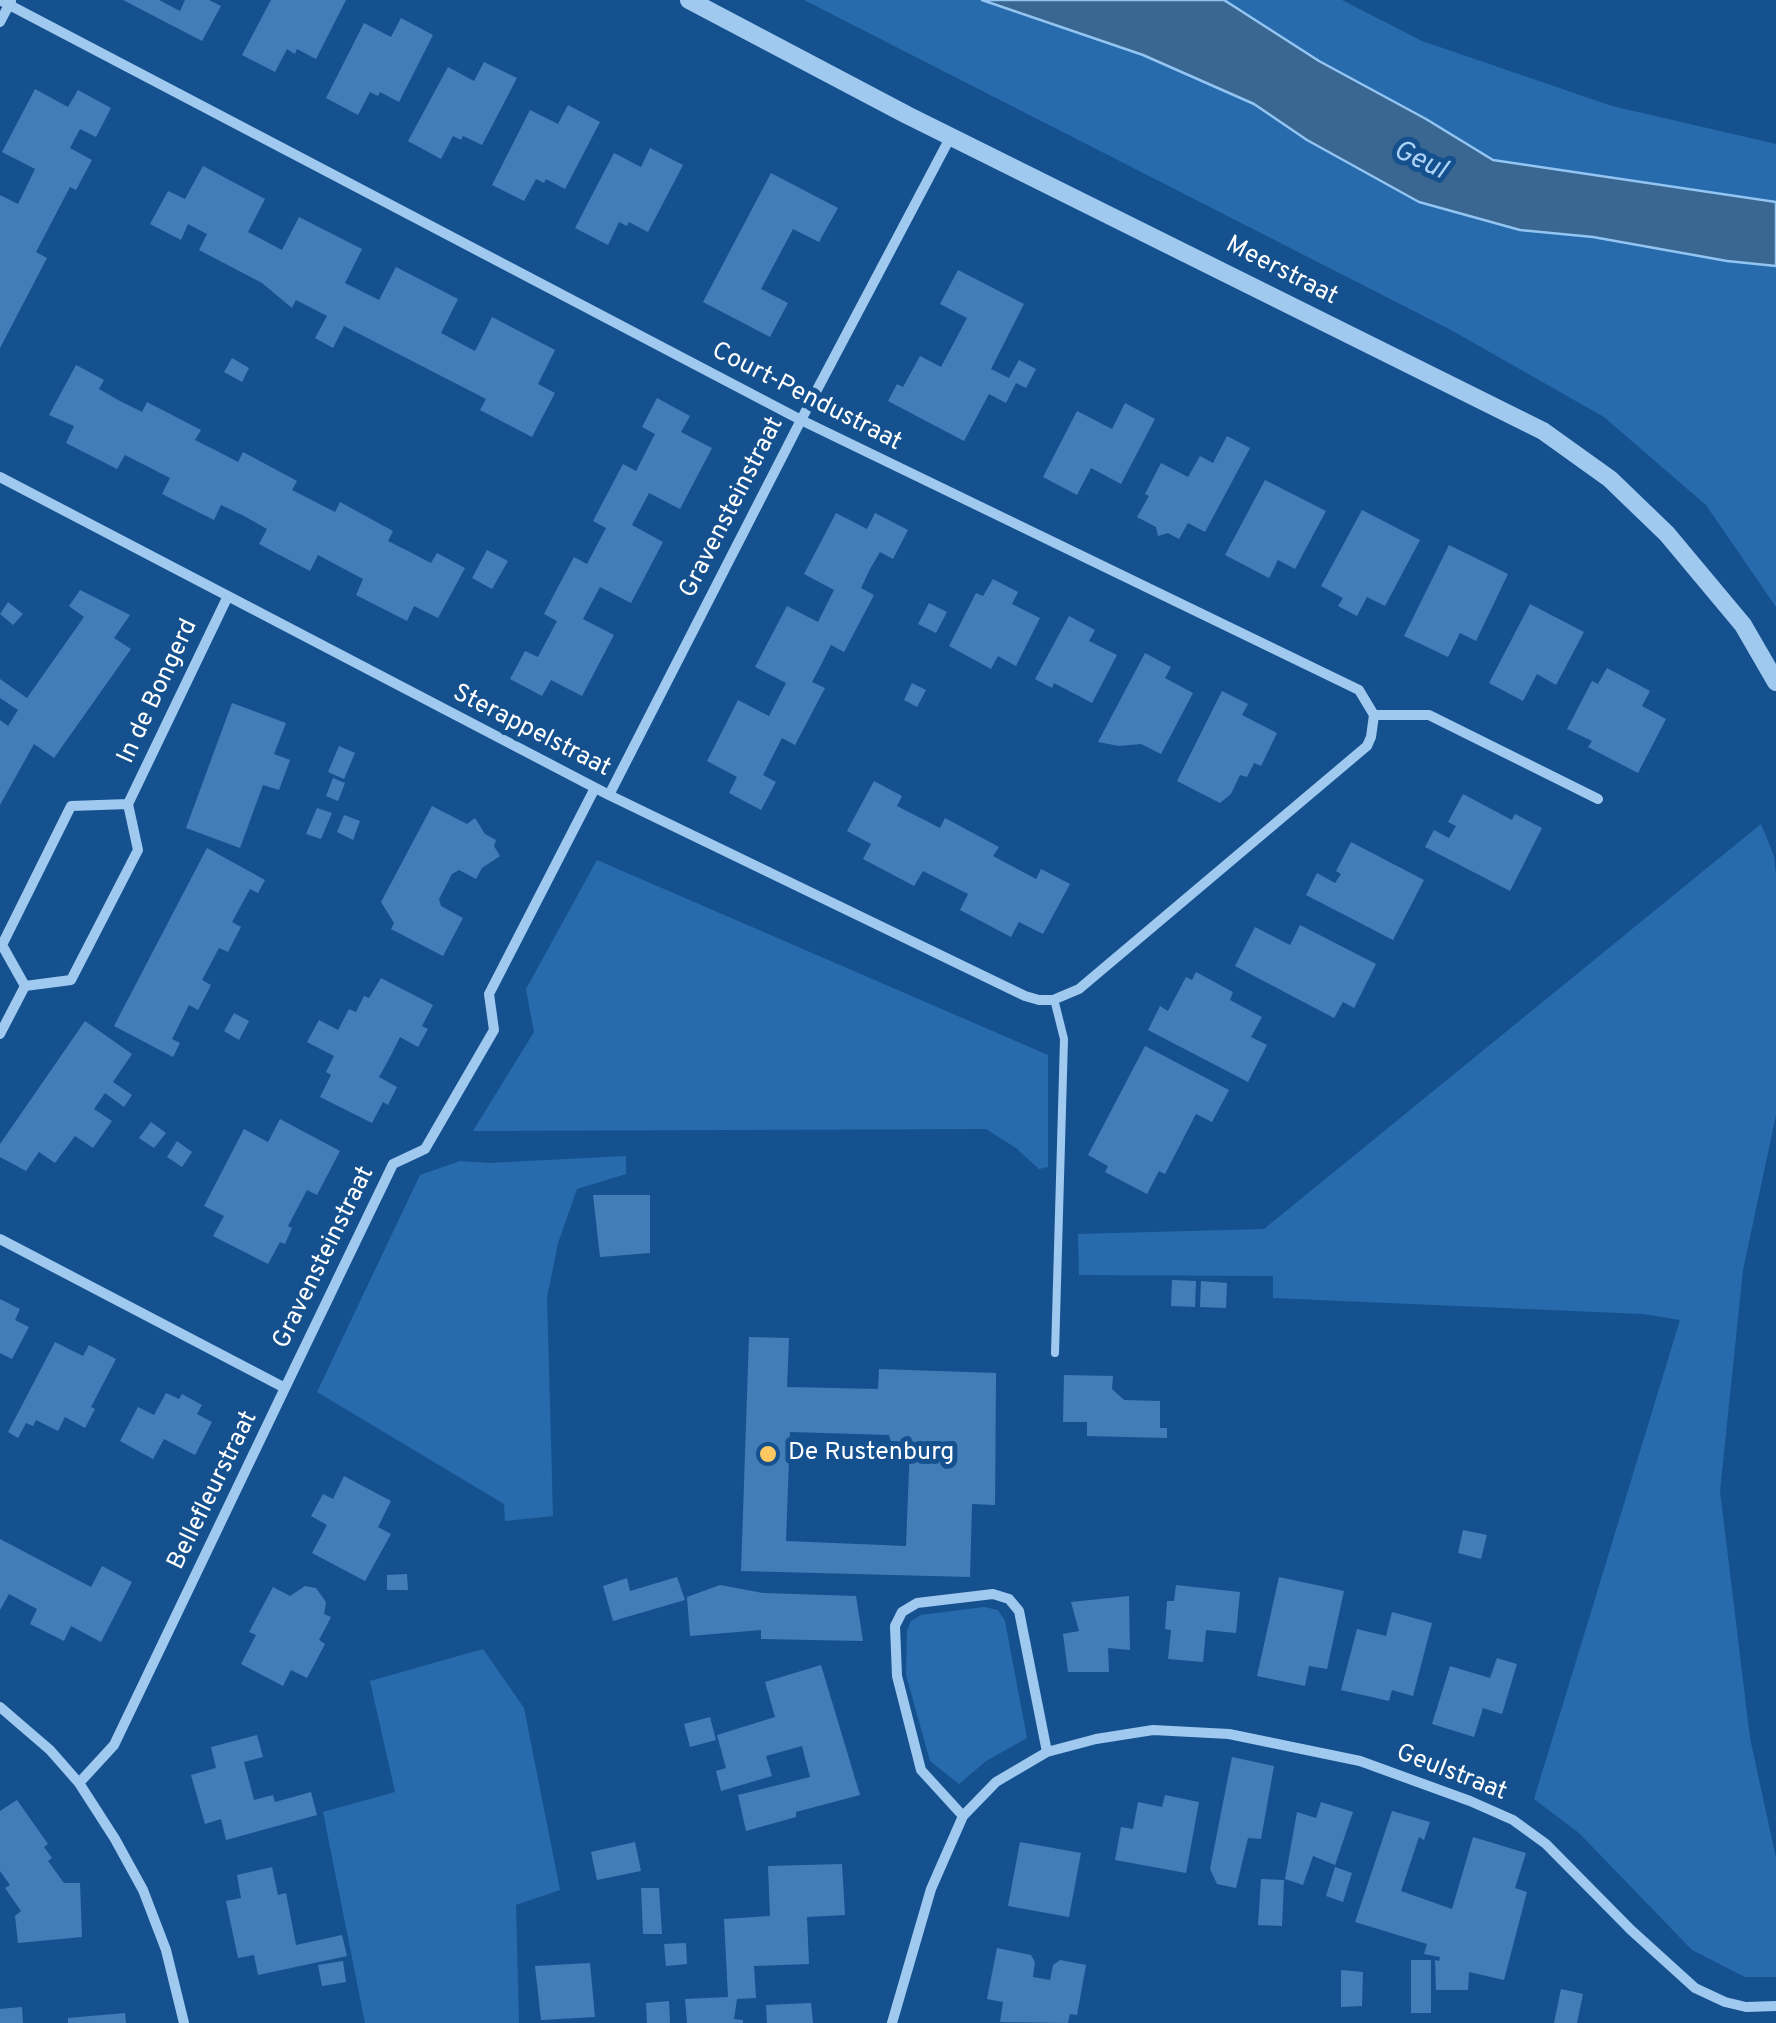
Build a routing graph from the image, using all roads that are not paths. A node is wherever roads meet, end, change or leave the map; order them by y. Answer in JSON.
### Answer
{"nodes":[{"id":1,"x":688,"y":0,"type":"edge"},
{"id":2,"x":7,"y":2,"type":"edge"},
{"id":3,"x":0,"y":22,"type":"edge"},
{"id":4,"x":952,"y":135,"type":"junction"},
{"id":5,"x":800,"y":420,"type":"junction"},
{"id":6,"x":0,"y":477,"type":"edge"},
{"id":7,"x":227,"y":598,"type":"junction"},
{"id":8,"x":1776,"y":682,"type":"edge"},
{"id":9,"x":1374,"y":715,"type":"junction"},
{"id":10,"x":595,"y":788,"type":"junction"},
{"id":11,"x":609,"y":795,"type":"junction"},
{"id":12,"x":1598,"y":799,"type":"dead end"},
{"id":13,"x":128,"y":804,"type":"junction"},
{"id":14,"x":25,"y":986,"type":"junction"},
{"id":15,"x":1054,"y":1000,"type":"junction"},
{"id":16,"x":0,"y":1034,"type":"edge"},
{"id":17,"x":0,"y":1239,"type":"edge"},
{"id":18,"x":1055,"y":1353,"type":"dead end"},
{"id":19,"x":285,"y":1388,"type":"junction"},
{"id":20,"x":0,"y":1706,"type":"edge"},
{"id":21,"x":1047,"y":1752,"type":"junction"},
{"id":22,"x":78,"y":1783,"type":"junction"},
{"id":23,"x":963,"y":1816,"type":"junction"},
{"id":24,"x":1776,"y":2006,"type":"edge"},
{"id":25,"x":184,"y":2023,"type":"edge"},
{"id":26,"x":892,"y":2023,"type":"edge"}],
"edges":[{"from":1,"to":4,"type":"street","name":"Meerstraat"},
{"from":2,"to":3,"type":"street"},
{"from":2,"to":5,"type":"street","name":"Court-Pendustraat"},
{"from":4,"to":5,"type":"street","name":"Gravensteinstraat"},
{"from":4,"to":8,"type":"street","name":"Meerstraat"},
{"from":5,"to":9,"type":"street","name":"Court-Pendustraat"},
{"from":5,"to":11,"type":"street","name":"Gravensteinstraat"},
{"from":6,"to":7,"type":"street","name":"Sterappelstraat"},
{"from":7,"to":10,"type":"street","name":"Sterappelstraat"},
{"from":7,"to":13,"type":"street","name":"In de Bongerd"},
{"from":9,"to":12,"type":"street"},
{"from":9,"to":15,"type":"street"},
{"from":10,"to":11,"type":"street","name":"Sterappelstraat"},
{"from":10,"to":19,"type":"street","name":"Gravensteinstraat"},
{"from":11,"to":15,"type":"street","name":"Sterappelstraat"},
{"from":13,"to":14,"type":"street","name":"In de Bongerd"},
{"from":13,"to":14,"type":"street","name":"In de Bongerd"},
{"from":14,"to":16,"type":"street"},
{"from":15,"to":18,"type":"lane"},
{"from":17,"to":19,"type":"street","name":"Bellefleurstraat"},
{"from":19,"to":22,"type":"street","name":"Bellefleurstraat"},
{"from":20,"to":22,"type":"street"},
{"from":21,"to":23,"type":"street","name":"Geulstraat"},
{"from":21,"to":23,"type":"street"},
{"from":21,"to":24,"type":"street","name":"Geulstraat"},
{"from":22,"to":25,"type":"street"},
{"from":23,"to":26,"type":"street","name":"Geulstraat"}]}
